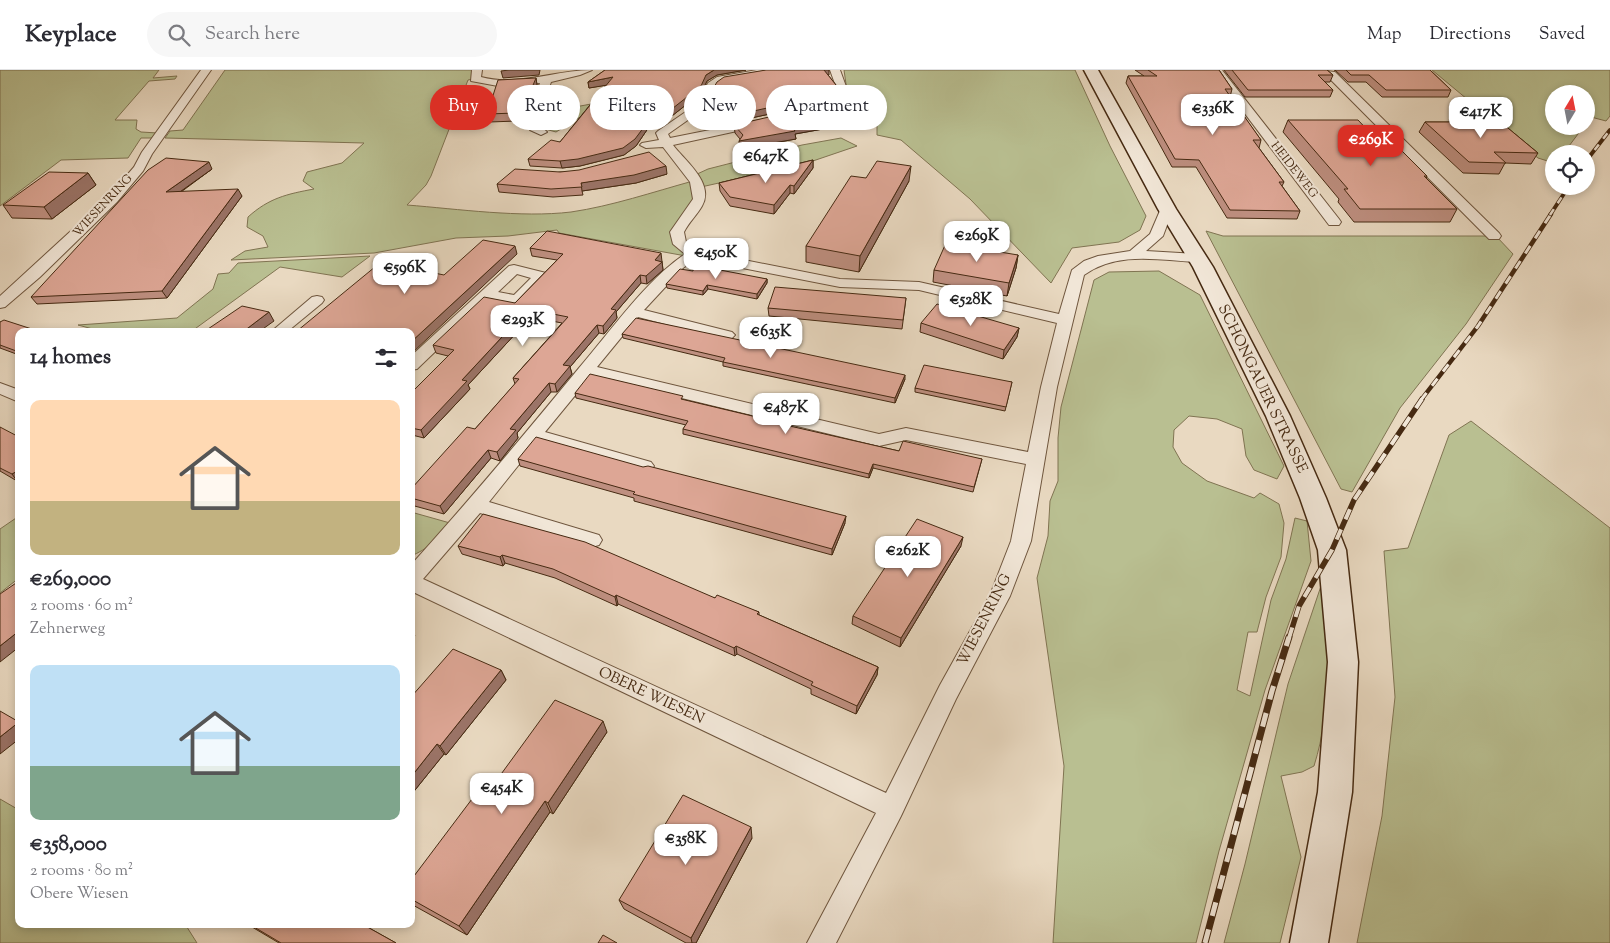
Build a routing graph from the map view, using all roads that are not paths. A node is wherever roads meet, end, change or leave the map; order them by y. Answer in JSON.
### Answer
{"nodes":[{"id":1,"x":206,"y":70,"type":"edge"},
{"id":2,"x":477,"y":70,"type":"edge"},
{"id":3,"x":587,"y":70,"type":"edge"},
{"id":4,"x":776,"y":70,"type":"edge"},
{"id":5,"x":835,"y":70,"type":"edge"},
{"id":6,"x":1091,"y":70,"type":"edge"},
{"id":7,"x":1216,"y":70,"type":"edge"},
{"id":8,"x":1323,"y":70,"type":"edge"},
{"id":9,"x":546,"y":80,"type":"junction"},
{"id":10,"x":840,"y":85,"type":"edge"},
{"id":11,"x":766,"y":121,"type":"edge"},
{"id":12,"x":541,"y":132,"type":"dead end"},
{"id":13,"x":664,"y":143,"type":"junction"},
{"id":14,"x":646,"y":150,"type":"dead end"},
{"id":15,"x":700,"y":189,"type":"joint"},
{"id":16,"x":1167,"y":209,"type":"junction"},
{"id":17,"x":1334,"y":222,"type":"dead end"},
{"id":18,"x":1494,"y":236,"type":"dead end"},
{"id":19,"x":694,"y":254,"type":"junction"},
{"id":20,"x":1133,"y":255,"type":"junction"},
{"id":21,"x":1197,"y":258,"type":"junction"},
{"id":22,"x":488,"y":294,"type":"dead end"},
{"id":23,"x":317,"y":300,"type":"dead end"},
{"id":24,"x":0,"y":304,"type":"edge"},
{"id":25,"x":634,"y":312,"type":"junction"},
{"id":26,"x":1065,"y":320,"type":"junction"},
{"id":27,"x":284,"y":328,"type":"edge"},
{"id":28,"x":727,"y":335,"type":"edge"},
{"id":29,"x":415,"y":361,"type":"edge"},
{"id":30,"x":588,"y":370,"type":"junction"},
{"id":31,"x":0,"y":388,"type":"edge"},
{"id":32,"x":15,"y":395,"type":"edge"},
{"id":33,"x":533,"y":435,"type":"junction"},
{"id":34,"x":1036,"y":460,"type":"junction"},
{"id":35,"x":645,"y":466,"type":"edge"},
{"id":36,"x":476,"y":505,"type":"junction"},
{"id":37,"x":592,"y":540,"type":"dead end"},
{"id":38,"x":415,"y":575,"type":"edge"},
{"id":39,"x":415,"y":582,"type":"edge"},
{"id":40,"x":892,"y":808,"type":"junction"},
{"id":41,"x":821,"y":943,"type":"edge"},
{"id":42,"x":1309,"y":943,"type":"edge"}],
"edges":[{"from":1,"to":24,"type":"street","name":"WIESENRING"},
{"from":2,"to":9,"type":"street"},
{"from":3,"to":9,"type":"street"},
{"from":4,"to":13,"type":"street"},
{"from":5,"to":10,"type":"street"},
{"from":6,"to":16,"type":"main road","name":"SCHONGAUER STRASSE"},
{"from":7,"to":17,"type":"street","name":"HEIDEWEG"},
{"from":8,"to":18,"type":"street"},
{"from":9,"to":12,"type":"street"},
{"from":11,"to":13,"type":"street"},
{"from":13,"to":14,"type":"street"},
{"from":13,"to":15,"type":"street"},
{"from":15,"to":19,"type":"street"},
{"from":16,"to":20,"type":"street"},
{"from":16,"to":21,"type":"main road","name":"SCHONGAUER STRASSE"},
{"from":19,"to":25,"type":"street"},
{"from":19,"to":26,"type":"street"},
{"from":20,"to":21,"type":"street","name":"WIESENRING"},
{"from":20,"to":26,"type":"street","name":"WIESENRING"},
{"from":21,"to":42,"type":"main road","name":"SCHONGAUER STRASSE"},
{"from":22,"to":29,"type":"street"},
{"from":23,"to":27,"type":"street"},
{"from":25,"to":28,"type":"street"},
{"from":25,"to":30,"type":"street"},
{"from":26,"to":34,"type":"street","name":"WIESENRING"},
{"from":30,"to":33,"type":"street"},
{"from":30,"to":34,"type":"street"},
{"from":31,"to":32,"type":"street"},
{"from":33,"to":35,"type":"street"},
{"from":33,"to":36,"type":"street"},
{"from":34,"to":40,"type":"street","name":"WIESENRING"},
{"from":36,"to":37,"type":"street"},
{"from":36,"to":38,"type":"street"},
{"from":39,"to":40,"type":"street","name":"OBERE WIESEN"},
{"from":40,"to":41,"type":"street","name":"WIESENRING"}]}
